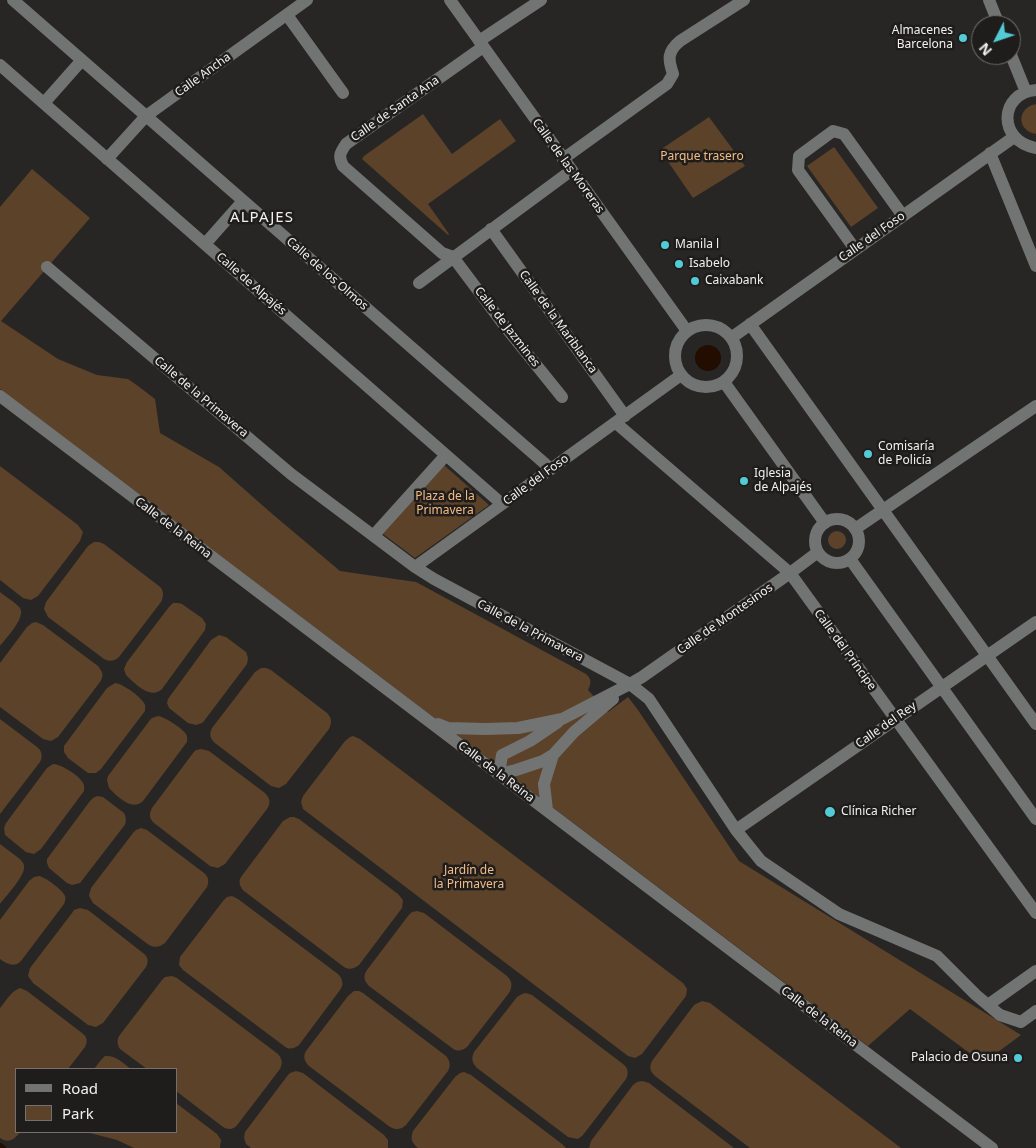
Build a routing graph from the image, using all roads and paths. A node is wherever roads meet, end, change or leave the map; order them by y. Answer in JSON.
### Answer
{"nodes":[{"id":1,"x":13,"y":0,"type":"edge"},
{"id":2,"x":307,"y":0,"type":"edge"},
{"id":3,"x":450,"y":0,"type":"edge"},
{"id":4,"x":541,"y":0,"type":"edge"},
{"id":5,"x":744,"y":0,"type":"edge"},
{"id":6,"x":990,"y":0,"type":"edge"},
{"id":7,"x":287,"y":15,"type":"junction"},
{"id":8,"x":995,"y":15,"type":"edge"},
{"id":9,"x":481,"y":44,"type":"junction"},
{"id":10,"x":82,"y":60,"type":"junction"},
{"id":11,"x":1017,"y":65,"type":"edge"},
{"id":12,"x":2,"y":72,"type":"edge"},
{"id":13,"x":1031,"y":91,"type":"edge"},
{"id":14,"x":343,"y":93,"type":"dead end"},
{"id":15,"x":44,"y":103,"type":"junction"},
{"id":16,"x":146,"y":116,"type":"junction"},
{"id":17,"x":1014,"y":137,"type":"junction"},
{"id":18,"x":1036,"y":148,"type":"edge"},
{"id":19,"x":990,"y":153,"type":"junction"},
{"id":20,"x":107,"y":159,"type":"junction"},
{"id":21,"x":563,"y":159,"type":"junction"},
{"id":22,"x":572,"y":170,"type":"junction"},
{"id":23,"x":243,"y":201,"type":"junction"},
{"id":24,"x":903,"y":216,"type":"junction"},
{"id":25,"x":491,"y":229,"type":"junction"},
{"id":26,"x":204,"y":244,"type":"junction"},
{"id":27,"x":855,"y":249,"type":"junction"},
{"id":28,"x":453,"y":257,"type":"junction"},
{"id":29,"x":1036,"y":266,"type":"edge"},
{"id":30,"x":47,"y":267,"type":"dead end"},
{"id":31,"x":419,"y":283,"type":"dead end"},
{"id":32,"x":750,"y":324,"type":"junction"},
{"id":33,"x":688,"y":331,"type":"junction"},
{"id":34,"x":731,"y":338,"type":"junction"},
{"id":35,"x":681,"y":375,"type":"junction"},
{"id":36,"x":724,"y":382,"type":"junction"},
{"id":37,"x":0,"y":396,"type":"edge"},
{"id":38,"x":562,"y":397,"type":"dead end"},
{"id":39,"x":1036,"y":406,"type":"edge"},
{"id":40,"x":621,"y":419,"type":"junction"},
{"id":41,"x":446,"y":455,"type":"junction"},
{"id":42,"x":551,"y":469,"type":"junction"},
{"id":43,"x":502,"y":504,"type":"junction"},
{"id":44,"x":882,"y":510,"type":"junction"},
{"id":45,"x":825,"y":524,"type":"junction"},
{"id":46,"x":855,"y":529,"type":"junction"},
{"id":47,"x":374,"y":535,"type":"junction"},
{"id":48,"x":818,"y":552,"type":"junction"},
{"id":49,"x":850,"y":559,"type":"junction"},
{"id":50,"x":415,"y":566,"type":"junction"},
{"id":51,"x":790,"y":573,"type":"junction"},
{"id":52,"x":1036,"y":622,"type":"edge"},
{"id":53,"x":986,"y":656,"type":"junction"},
{"id":54,"x":630,"y":684,"type":"junction"},
{"id":55,"x":941,"y":687,"type":"junction"},
{"id":56,"x":562,"y":719,"type":"junction"},
{"id":57,"x":895,"y":719,"type":"junction"},
{"id":58,"x":428,"y":720,"type":"junction"},
{"id":59,"x":1036,"y":724,"type":"edge"},
{"id":60,"x":553,"y":755,"type":"junction"},
{"id":61,"x":499,"y":774,"type":"junction"},
{"id":62,"x":547,"y":810,"type":"junction"},
{"id":63,"x":1036,"y":819,"type":"edge"},
{"id":64,"x":736,"y":830,"type":"junction"},
{"id":65,"x":1036,"y":914,"type":"edge"},
{"id":66,"x":1036,"y":971,"type":"edge"},
{"id":67,"x":988,"y":1005,"type":"junction"},
{"id":68,"x":1036,"y":1011,"type":"edge"},
{"id":69,"x":992,"y":1148,"type":"edge"}],
"edges":[{"from":1,"to":10,"type":"street","name":"Calle de los Olmos"},
{"from":2,"to":7,"type":"street","name":"Calle Ancha"},
{"from":3,"to":9,"type":"street","name":"Calle de las Moreras"},
{"from":4,"to":9,"type":"street"},
{"from":5,"to":21,"type":"street"},
{"from":6,"to":8,"type":"street"},
{"from":7,"to":14,"type":"street"},
{"from":7,"to":16,"type":"street","name":"Calle Ancha"},
{"from":9,"to":21,"type":"street","name":"Calle de las Moreras"},
{"from":9,"to":28,"type":"street","name":"Calle de Santa Ana"},
{"from":10,"to":15,"type":"street"},
{"from":10,"to":16,"type":"street","name":"Calle de los Olmos"},
{"from":11,"to":13,"type":"street"},
{"from":12,"to":15,"type":"street","name":"Calle de Alpajés"},
{"from":13,"to":17,"type":"street"},
{"from":15,"to":20,"type":"street","name":"Calle de Alpajés"},
{"from":16,"to":20,"type":"street","name":"Calle Ancha"},
{"from":16,"to":23,"type":"street","name":"Calle de los Olmos"},
{"from":17,"to":18,"type":"street"},
{"from":17,"to":19,"type":"street","name":"Calle del Foso"},
{"from":19,"to":24,"type":"street","name":"Calle del Foso"},
{"from":19,"to":29,"type":"street"},
{"from":20,"to":26,"type":"street","name":"Calle de Alpajés"},
{"from":21,"to":22,"type":"street","name":"Calle de las Moreras"},
{"from":22,"to":25,"type":"street"},
{"from":22,"to":33,"type":"street","name":"Calle de las Moreras"},
{"from":23,"to":26,"type":"street"},
{"from":23,"to":42,"type":"street","name":"Calle de los Olmos"},
{"from":24,"to":27,"type":"street","name":"Calle del Foso"},
{"from":24,"to":27,"type":"street"},
{"from":25,"to":28,"type":"street"},
{"from":25,"to":40,"type":"street","name":"Calle de la Mariblanca"},
{"from":26,"to":41,"type":"street","name":"Calle de Alpajés"},
{"from":27,"to":32,"type":"street","name":"Calle del Foso"},
{"from":28,"to":31,"type":"street"},
{"from":28,"to":38,"type":"street","name":"Calle de Jazmines"},
{"from":30,"to":47,"type":"street","name":"Calle de la Primavera"},
{"from":32,"to":34,"type":"street","name":"Calle del Foso"},
{"from":32,"to":44,"type":"street"},
{"from":33,"to":34,"type":"street"},
{"from":33,"to":35,"type":"street"},
{"from":34,"to":36,"type":"street"},
{"from":35,"to":36,"type":"street"},
{"from":35,"to":40,"type":"street","name":"Calle del Foso"},
{"from":36,"to":45,"type":"street"},
{"from":37,"to":58,"type":"street","name":"Calle de la Reina"},
{"from":39,"to":44,"type":"street"},
{"from":40,"to":42,"type":"street","name":"Calle del Foso"},
{"from":40,"to":51,"type":"street","name":"Calle del Príncipe"},
{"from":41,"to":43,"type":"street","name":"Calle de Alpajés"},
{"from":41,"to":47,"type":"street"},
{"from":42,"to":43,"type":"street","name":"Calle del Foso"},
{"from":43,"to":50,"type":"street","name":"Calle del Foso"},
{"from":44,"to":46,"type":"street"},
{"from":44,"to":53,"type":"street"},
{"from":45,"to":46,"type":"street"},
{"from":45,"to":48,"type":"street"},
{"from":46,"to":49,"type":"street"},
{"from":47,"to":50,"type":"street","name":"Calle de la Primavera"},
{"from":48,"to":49,"type":"street"},
{"from":48,"to":51,"type":"street","name":"Calle de Montesinos"},
{"from":49,"to":55,"type":"street"},
{"from":50,"to":54,"type":"street","name":"Calle de la Primavera"},
{"from":51,"to":54,"type":"street","name":"Calle de Montesinos"},
{"from":51,"to":57,"type":"street","name":"Calle del Príncipe"},
{"from":52,"to":53,"type":"street","name":"Calle del Rey"},
{"from":53,"to":55,"type":"street","name":"Calle del Rey"},
{"from":53,"to":59,"type":"street"},
{"from":54,"to":56,"type":"street","name":"Calle de Montesinos"},
{"from":54,"to":60,"type":"street","name":"Calle de Montesinos"},
{"from":54,"to":64,"type":"street","name":"Calle de la Primavera"},
{"from":55,"to":57,"type":"street","name":"Calle del Rey"},
{"from":55,"to":63,"type":"street"},
{"from":56,"to":58,"type":"street","name":"Calle de Montesinos"},
{"from":56,"to":61,"type":"street","name":"Calle de Montesinos"},
{"from":57,"to":64,"type":"street","name":"Calle del Rey"},
{"from":57,"to":65,"type":"street","name":"Calle del Príncipe"},
{"from":58,"to":61,"type":"street","name":"Calle de la Reina"},
{"from":60,"to":61,"type":"street","name":"Calle de Montesinos"},
{"from":60,"to":62,"type":"street","name":"Calle de Montesinos"},
{"from":61,"to":62,"type":"street","name":"Calle de la Reina"},
{"from":62,"to":69,"type":"street","name":"Calle de la Reina"},
{"from":64,"to":67,"type":"street","name":"Calle de la Primavera"},
{"from":66,"to":67,"type":"street"},
{"from":67,"to":68,"type":"street","name":"Calle de la Primavera"}]}
